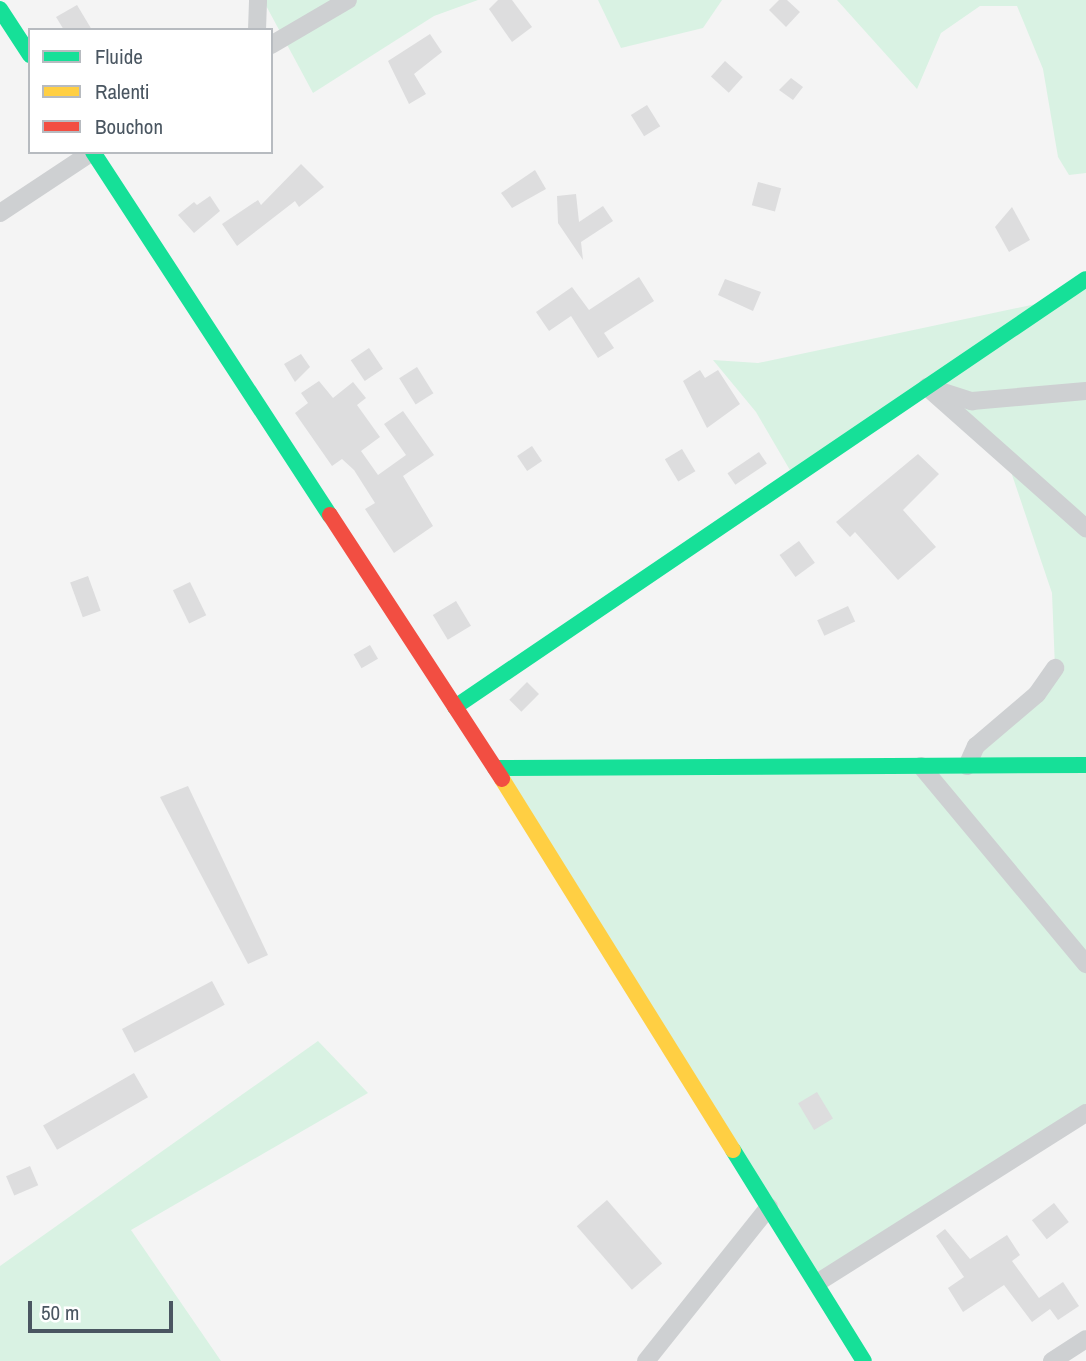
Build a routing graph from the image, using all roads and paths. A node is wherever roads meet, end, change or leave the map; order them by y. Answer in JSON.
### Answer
{"nodes":[{"id":1,"x":258,"y":0,"type":"edge"},
{"id":2,"x":348,"y":0,"type":"edge"},
{"id":3,"x":0,"y":9,"type":"edge"},
{"id":4,"x":257,"y":28,"type":"edge"},
{"id":5,"x":273,"y":45,"type":"edge"},
{"id":6,"x":28,"y":52,"type":"edge"},
{"id":7,"x":89,"y":154,"type":"edge"},
{"id":8,"x":93,"y":154,"type":"edge"},
{"id":9,"x":0,"y":213,"type":"edge"},
{"id":10,"x":1086,"y":279,"type":"edge"},
{"id":11,"x":927,"y":387,"type":"junction"},
{"id":12,"x":1086,"y":390,"type":"edge"},
{"id":13,"x":1086,"y":528,"type":"edge"},
{"id":14,"x":1055,"y":668,"type":"dead end"},
{"id":15,"x":455,"y":707,"type":"junction"},
{"id":16,"x":1086,"y":765,"type":"edge"},
{"id":17,"x":921,"y":766,"type":"junction"},
{"id":18,"x":967,"y":766,"type":"junction"},
{"id":19,"x":495,"y":768,"type":"junction"},
{"id":20,"x":1086,"y":964,"type":"edge"},
{"id":21,"x":1086,"y":1113,"type":"edge"},
{"id":22,"x":769,"y":1207,"type":"junction"},
{"id":23,"x":817,"y":1283,"type":"junction"},
{"id":24,"x":1086,"y":1339,"type":"edge"},
{"id":25,"x":646,"y":1361,"type":"edge"},
{"id":26,"x":864,"y":1361,"type":"edge"},
{"id":27,"x":1052,"y":1361,"type":"edge"}],
"edges":[{"from":1,"to":4,"type":"street"},
{"from":2,"to":5,"type":"street"},
{"from":3,"to":6,"type":"main road"},
{"from":7,"to":9,"type":"street"},
{"from":8,"to":15,"type":"main road"},
{"from":10,"to":11,"type":"main road"},
{"from":11,"to":12,"type":"street"},
{"from":11,"to":13,"type":"street"},
{"from":11,"to":15,"type":"main road"},
{"from":14,"to":18,"type":"street"},
{"from":15,"to":19,"type":"main road"},
{"from":16,"to":18,"type":"main road"},
{"from":17,"to":18,"type":"main road"},
{"from":17,"to":19,"type":"main road"},
{"from":17,"to":20,"type":"street"},
{"from":19,"to":22,"type":"main road"},
{"from":21,"to":23,"type":"street"},
{"from":22,"to":23,"type":"main road"},
{"from":22,"to":25,"type":"street"},
{"from":23,"to":26,"type":"main road"},
{"from":24,"to":27,"type":"street"}]}
